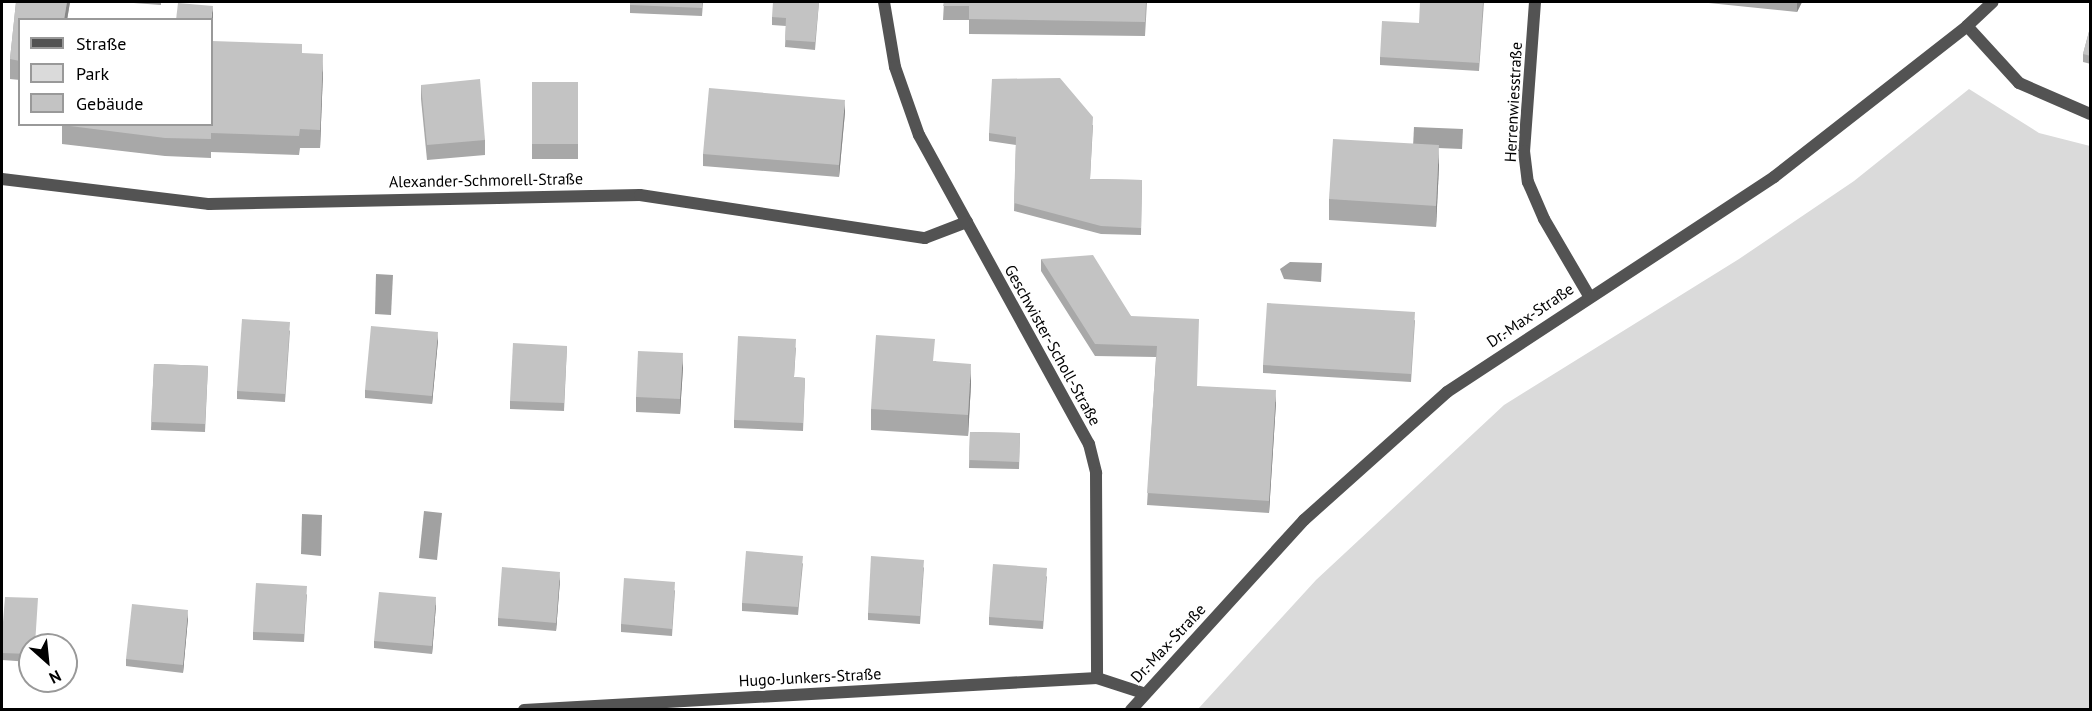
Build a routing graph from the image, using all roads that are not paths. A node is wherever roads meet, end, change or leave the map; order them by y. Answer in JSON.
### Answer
{"nodes":[{"id":1,"x":884,"y":2,"type":"edge"},
{"id":2,"x":1535,"y":2,"type":"edge"},
{"id":3,"x":1993,"y":2,"type":"edge"},
{"id":4,"x":1967,"y":26,"type":"junction"},
{"id":5,"x":2091,"y":114,"type":"edge"},
{"id":6,"x":2,"y":179,"type":"edge"},
{"id":7,"x":967,"y":222,"type":"junction"},
{"id":8,"x":1589,"y":296,"type":"junction"},
{"id":9,"x":1097,"y":678,"type":"junction"},
{"id":10,"x":1143,"y":693,"type":"junction"},
{"id":11,"x":524,"y":710,"type":"edge"},
{"id":12,"x":1131,"y":710,"type":"edge"}],
"edges":[{"from":1,"to":7,"type":"street","name":"Geschwister-Scholl-Straße"},
{"from":2,"to":8,"type":"street","name":"Herrenwiesstraße"},
{"from":3,"to":4,"type":"street","name":"Dr.-Max-Straße"},
{"from":4,"to":5,"type":"street"},
{"from":4,"to":8,"type":"street","name":"Dr.-Max-Straße"},
{"from":6,"to":7,"type":"street","name":"Alexander-Schmorell-Straße"},
{"from":7,"to":9,"type":"street","name":"Geschwister-Scholl-Straße"},
{"from":8,"to":10,"type":"street","name":"Dr.-Max-Straße"},
{"from":9,"to":10,"type":"street"},
{"from":9,"to":11,"type":"street","name":"Hugo-Junkers-Straße"},
{"from":10,"to":12,"type":"street","name":"Dr.-Max-Straße"}]}
